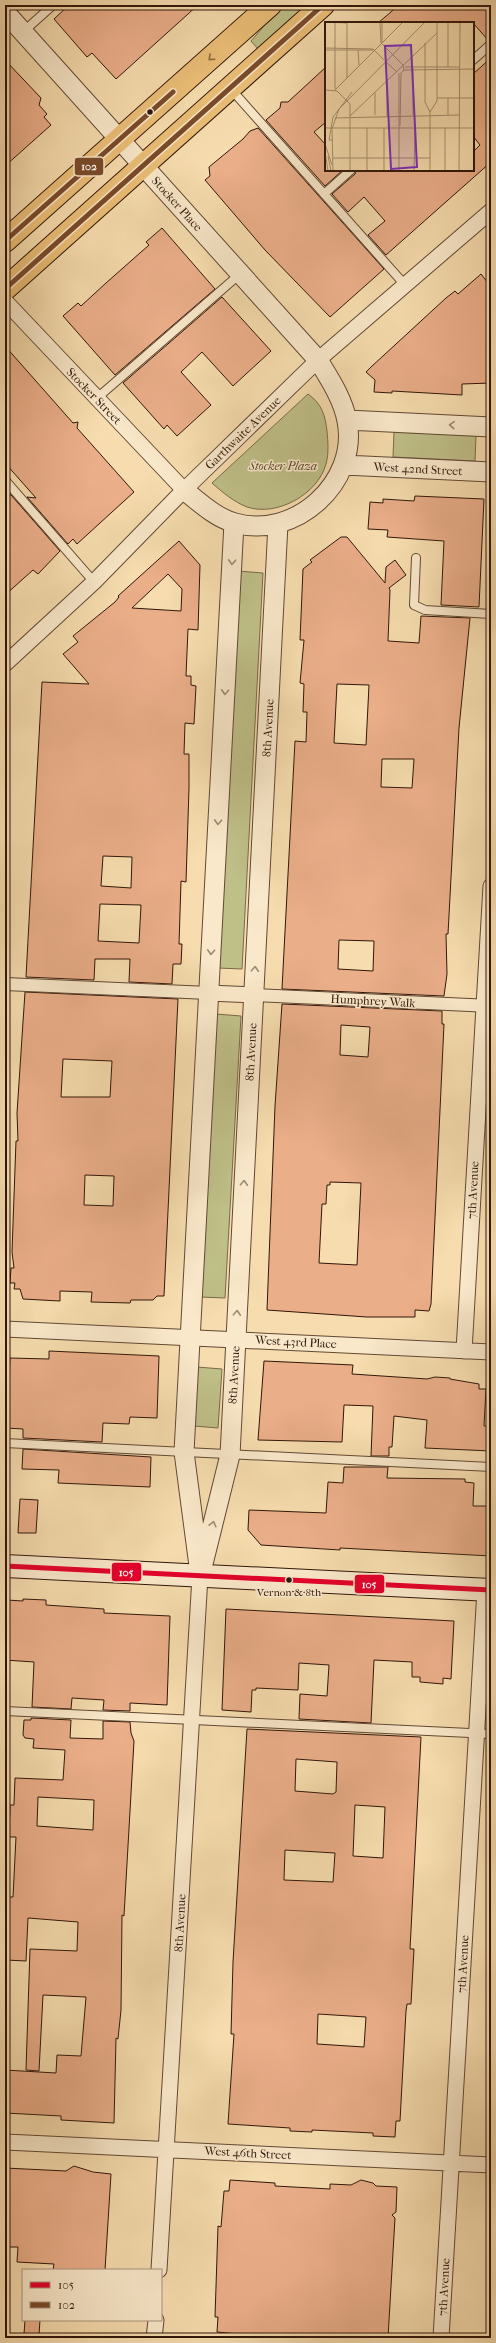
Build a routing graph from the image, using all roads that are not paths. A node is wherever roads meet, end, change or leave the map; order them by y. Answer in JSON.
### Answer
{"nodes":[{"id":1,"x":53,"y":5,"type":"edge"},
{"id":2,"x":270,"y":5,"type":"edge"},
{"id":3,"x":322,"y":5,"type":"edge"},
{"id":4,"x":5,"y":12,"type":"edge"},
{"id":5,"x":22,"y":33,"type":"junction"},
{"id":6,"x":491,"y":44,"type":"edge"},
{"id":7,"x":474,"y":59,"type":"edge"},
{"id":8,"x":229,"y":88,"type":"junction"},
{"id":9,"x":120,"y":140,"type":"junction"},
{"id":10,"x":144,"y":167,"type":"junction"},
{"id":11,"x":350,"y":171,"type":"edge"},
{"id":12,"x":324,"y":194,"type":"junction"},
{"id":13,"x":491,"y":211,"type":"edge"},
{"id":14,"x":5,"y":241,"type":"edge"},
{"id":15,"x":240,"y":274,"type":"junction"},
{"id":16,"x":405,"y":285,"type":"junction"},
{"id":17,"x":5,"y":289,"type":"edge"},
{"id":18,"x":5,"y":301,"type":"edge"},
{"id":19,"x":318,"y":360,"type":"junction"},
{"id":20,"x":97,"y":398,"type":"junction"},
{"id":21,"x":347,"y":420,"type":"junction"},
{"id":22,"x":491,"y":427,"type":"edge"},
{"id":23,"x":344,"y":465,"type":"junction"},
{"id":24,"x":491,"y":472,"type":"edge"},
{"id":25,"x":5,"y":481,"type":"edge"},
{"id":26,"x":184,"y":490,"type":"junction"},
{"id":27,"x":234,"y":523,"type":"junction"},
{"id":28,"x":278,"y":524,"type":"junction"},
{"id":29,"x":416,"y":558,"type":"dead end"},
{"id":30,"x":94,"y":582,"type":"junction"},
{"id":31,"x":491,"y":614,"type":"edge"},
{"id":32,"x":5,"y":664,"type":"edge"},
{"id":33,"x":491,"y":886,"type":"edge"},
{"id":34,"x":5,"y":984,"type":"edge"},
{"id":35,"x":209,"y":993,"type":"junction"},
{"id":36,"x":254,"y":995,"type":"junction"},
{"id":37,"x":488,"y":1006,"type":"edge"},
{"id":38,"x":5,"y":1329,"type":"edge"},
{"id":39,"x":190,"y":1337,"type":"junction"},
{"id":40,"x":236,"y":1340,"type":"junction"},
{"id":41,"x":464,"y":1351,"type":"junction"},
{"id":42,"x":491,"y":1352,"type":"edge"},
{"id":43,"x":5,"y":1443,"type":"edge"},
{"id":44,"x":184,"y":1452,"type":"junction"},
{"id":45,"x":230,"y":1455,"type":"junction"},
{"id":46,"x":491,"y":1467,"type":"edge"},
{"id":47,"x":5,"y":1566,"type":"edge"},
{"id":48,"x":200,"y":1576,"type":"junction"},
{"id":49,"x":488,"y":1590,"type":"edge"},
{"id":50,"x":5,"y":1711,"type":"edge"},
{"id":51,"x":192,"y":1720,"type":"junction"},
{"id":52,"x":484,"y":1734,"type":"edge"},
{"id":53,"x":5,"y":2142,"type":"edge"},
{"id":54,"x":166,"y":2149,"type":"junction"},
{"id":55,"x":451,"y":2163,"type":"junction"},
{"id":56,"x":491,"y":2165,"type":"edge"},
{"id":57,"x":159,"y":2269,"type":"edge"},
{"id":58,"x":156,"y":2321,"type":"edge"},
{"id":59,"x":154,"y":2338,"type":"edge"},
{"id":60,"x":441,"y":2338,"type":"edge"}],
"edges":[{"from":1,"to":5,"type":"lane"},
{"from":2,"to":9,"type":"main road","one_way":true},
{"from":3,"to":8,"type":"main road"},
{"from":4,"to":5,"type":"street","name":"Stocker Place"},
{"from":5,"to":9,"type":"street","name":"Stocker Place"},
{"from":6,"to":7,"type":"lane"},
{"from":8,"to":10,"type":"main road"},
{"from":8,"to":12,"type":"lane"},
{"from":9,"to":10,"type":"street","name":"Stocker Place"},
{"from":9,"to":14,"type":"main road"},
{"from":10,"to":15,"type":"street","name":"Stocker Place"},
{"from":10,"to":17,"type":"main road"},
{"from":11,"to":12,"type":"lane"},
{"from":12,"to":16,"type":"lane"},
{"from":13,"to":16,"type":"street","name":"Garthwaite Avenue"},
{"from":15,"to":19,"type":"street","name":"Stocker Place"},
{"from":15,"to":20,"type":"lane"},
{"from":16,"to":19,"type":"street","name":"Garthwaite Avenue"},
{"from":18,"to":20,"type":"street","name":"Stocker Street"},
{"from":19,"to":21,"type":"street"},
{"from":19,"to":26,"type":"street","name":"Garthwaite Avenue"},
{"from":20,"to":26,"type":"street","name":"Stocker Street"},
{"from":22,"to":21,"type":"street","one_way":true},
{"from":21,"to":23,"type":"street"},
{"from":23,"to":24,"type":"street","name":"West 42nd Street"},
{"from":23,"to":28,"type":"street"},
{"from":25,"to":30,"type":"lane"},
{"from":26,"to":27,"type":"street"},
{"from":26,"to":30,"type":"street","name":"Garthwaite Avenue"},
{"from":27,"to":28,"type":"street"},
{"from":27,"to":35,"type":"street","name":"8th Avenue","one_way":true},
{"from":36,"to":28,"type":"street","name":"8th Avenue","one_way":true},
{"from":29,"to":31,"type":"lane"},
{"from":30,"to":32,"type":"street","name":"Garthwaite Avenue"},
{"from":33,"to":37,"type":"street","name":"7th Avenue"},
{"from":34,"to":35,"type":"street"},
{"from":35,"to":36,"type":"street"},
{"from":35,"to":39,"type":"street","name":"8th Avenue"},
{"from":36,"to":37,"type":"street","name":"Humphrey Walk"},
{"from":40,"to":36,"type":"street","name":"8th Avenue","one_way":true},
{"from":37,"to":41,"type":"street","name":"7th Avenue"},
{"from":38,"to":39,"type":"street","name":"West 43rd Place"},
{"from":39,"to":40,"type":"street","name":"West 43rd Place"},
{"from":39,"to":44,"type":"street","name":"8th Avenue"},
{"from":40,"to":41,"type":"street","name":"West 43rd Place"},
{"from":40,"to":45,"type":"street","name":"8th Avenue"},
{"from":41,"to":42,"type":"street","name":"West 43rd Place"},
{"from":43,"to":44,"type":"lane"},
{"from":44,"to":45,"type":"lane"},
{"from":44,"to":48,"type":"street","name":"8th Avenue"},
{"from":45,"to":46,"type":"lane"},
{"from":48,"to":45,"type":"street","name":"8th Avenue","one_way":true},
{"from":47,"to":48,"type":"main road"},
{"from":48,"to":49,"type":"main road"},
{"from":48,"to":51,"type":"street","name":"8th Avenue"},
{"from":49,"to":52,"type":"street","name":"7th Avenue"},
{"from":50,"to":51,"type":"lane"},
{"from":51,"to":52,"type":"lane"},
{"from":51,"to":54,"type":"street","name":"8th Avenue"},
{"from":52,"to":55,"type":"street","name":"7th Avenue"},
{"from":53,"to":54,"type":"street","name":"West 46th Street"},
{"from":54,"to":55,"type":"street","name":"West 46th Street"},
{"from":54,"to":57,"type":"street","name":"8th Avenue"},
{"from":55,"to":56,"type":"street","name":"West 46th Street"},
{"from":55,"to":60,"type":"street","name":"7th Avenue"},
{"from":58,"to":59,"type":"street"}]}
